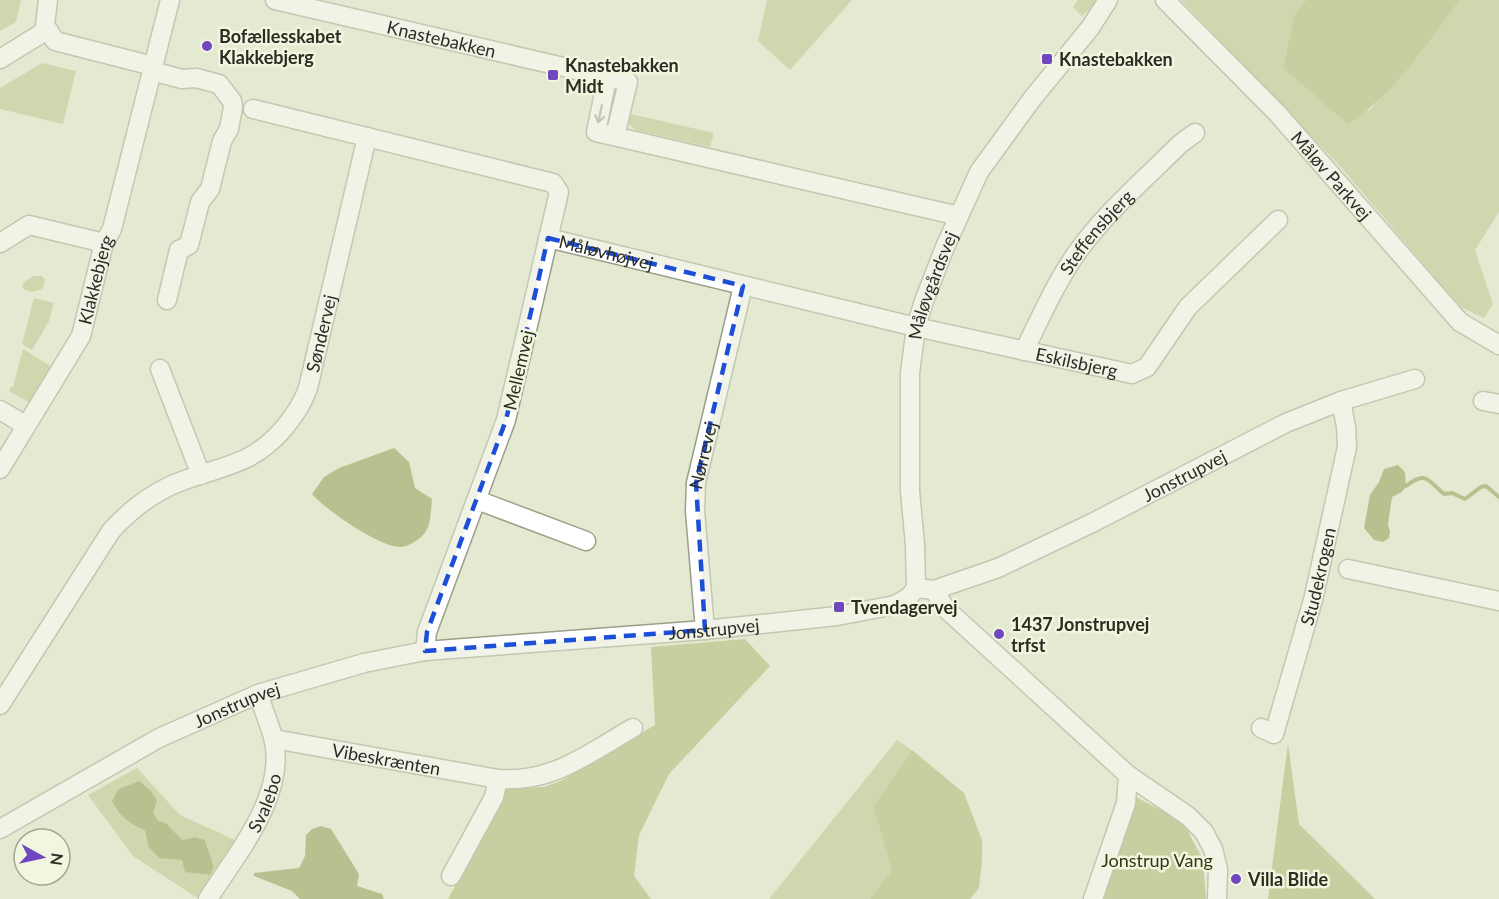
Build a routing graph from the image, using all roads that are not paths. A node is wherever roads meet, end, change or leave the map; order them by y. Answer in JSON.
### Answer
{"nodes":[{"id":1,"x":48,"y":0,"type":"edge"},
{"id":2,"x":170,"y":0,"type":"edge"},
{"id":3,"x":275,"y":0,"type":"edge"},
{"id":4,"x":1108,"y":0,"type":"edge"},
{"id":5,"x":1122,"y":0,"type":"edge"},
{"id":6,"x":1165,"y":0,"type":"edge"},
{"id":7,"x":1090,"y":28,"type":"junction"},
{"id":8,"x":47,"y":30,"type":"junction"},
{"id":9,"x":0,"y":59,"type":"edge"},
{"id":10,"x":153,"y":69,"type":"junction"},
{"id":11,"x":253,"y":110,"type":"dead end"},
{"id":12,"x":1195,"y":134,"type":"dead end"},
{"id":13,"x":367,"y":137,"type":"junction"},
{"id":14,"x":959,"y":216,"type":"junction"},
{"id":15,"x":1278,"y":220,"type":"dead end"},
{"id":16,"x":548,"y":238,"type":"junction"},
{"id":17,"x":0,"y":243,"type":"edge"},
{"id":18,"x":104,"y":243,"type":"junction"},
{"id":19,"x":743,"y":286,"type":"junction"},
{"id":20,"x":167,"y":300,"type":"dead end"},
{"id":21,"x":916,"y":327,"type":"junction"},
{"id":22,"x":1499,"y":345,"type":"edge"},
{"id":23,"x":1024,"y":351,"type":"junction"},
{"id":24,"x":160,"y":369,"type":"dead end"},
{"id":25,"x":1415,"y":379,"type":"dead end"},
{"id":26,"x":1341,"y":401,"type":"junction"},
{"id":27,"x":0,"y":410,"type":"edge"},
{"id":28,"x":25,"y":425,"type":"junction"},
{"id":29,"x":0,"y":469,"type":"edge"},
{"id":30,"x":201,"y":475,"type":"junction"},
{"id":31,"x":477,"y":500,"type":"junction"},
{"id":32,"x":586,"y":541,"type":"dead end"},
{"id":33,"x":1348,"y":569,"type":"dead end"},
{"id":34,"x":916,"y":588,"type":"junction"},
{"id":35,"x":934,"y":590,"type":"junction"},
{"id":36,"x":1499,"y":601,"type":"edge"},
{"id":37,"x":705,"y":630,"type":"junction"},
{"id":38,"x":425,"y":651,"type":"junction"},
{"id":39,"x":258,"y":694,"type":"junction"},
{"id":40,"x":0,"y":705,"type":"edge"},
{"id":41,"x":633,"y":728,"type":"dead end"},
{"id":42,"x":1261,"y":728,"type":"dead end"},
{"id":43,"x":274,"y":739,"type":"junction"},
{"id":44,"x":1128,"y":775,"type":"junction"},
{"id":45,"x":498,"y":779,"type":"junction"},
{"id":46,"x":0,"y":829,"type":"edge"},
{"id":47,"x":451,"y":876,"type":"dead end"},
{"id":48,"x":208,"y":899,"type":"edge"},
{"id":49,"x":1093,"y":899,"type":"edge"},
{"id":50,"x":1217,"y":899,"type":"edge"}],
"edges":[{"from":1,"to":8,"type":"street"},
{"from":2,"to":10,"type":"street","name":"Klakkebjerg"},
{"from":3,"to":14,"type":"street","name":"Knastebakken"},
{"from":4,"to":7,"type":"street","name":"Måløvgårdsvej"},
{"from":5,"to":7,"type":"street","name":"Måløvgårdsvej"},
{"from":6,"to":22,"type":"street","name":"Måløv Parkvej"},
{"from":7,"to":14,"type":"street","name":"Måløvgårdsvej"},
{"from":8,"to":9,"type":"street"},
{"from":8,"to":10,"type":"street"},
{"from":10,"to":18,"type":"street","name":"Klakkebjerg"},
{"from":10,"to":20,"type":"street"},
{"from":11,"to":13,"type":"street","name":"Måløvhøjvej"},
{"from":12,"to":23,"type":"street","name":"Steffensbjerg"},
{"from":13,"to":16,"type":"street","name":"Måløvhøjvej"},
{"from":13,"to":30,"type":"street","name":"Søndervej"},
{"from":14,"to":21,"type":"street","name":"Måløvgårdsvej"},
{"from":15,"to":23,"type":"street","name":"Eskilsbjerg"},
{"from":16,"to":19,"type":"street","name":"Måløvhøjvej"},
{"from":16,"to":31,"type":"street","name":"Mellemvej"},
{"from":17,"to":18,"type":"street"},
{"from":18,"to":28,"type":"street","name":"Klakkebjerg"},
{"from":19,"to":21,"type":"street","name":"Måløvhøjvej"},
{"from":19,"to":37,"type":"street","name":"Nørrevej"},
{"from":21,"to":23,"type":"street","name":"Eskilsbjerg"},
{"from":21,"to":34,"type":"street","name":"Måløvgårdsvej"},
{"from":24,"to":30,"type":"street"},
{"from":25,"to":26,"type":"street","name":"Jonstrupvej"},
{"from":26,"to":35,"type":"street","name":"Jonstrupvej"},
{"from":26,"to":42,"type":"street","name":"Studekrogen"},
{"from":27,"to":28,"type":"street"},
{"from":28,"to":29,"type":"street","name":"Klakkebjerg"},
{"from":30,"to":40,"type":"street","name":"Søndervej"},
{"from":31,"to":32,"type":"street"},
{"from":31,"to":38,"type":"street","name":"Mellemvej"},
{"from":33,"to":36,"type":"street"},
{"from":34,"to":35,"type":"street","name":"Jonstrupvej"},
{"from":34,"to":37,"type":"street","name":"Jonstrupvej"},
{"from":35,"to":44,"type":"street"},
{"from":37,"to":38,"type":"street","name":"Jonstrupvej"},
{"from":38,"to":39,"type":"street","name":"Jonstrupvej"},
{"from":39,"to":43,"type":"street","name":"Svalebo"},
{"from":39,"to":46,"type":"street","name":"Jonstrupvej"},
{"from":41,"to":45,"type":"street","name":"Vibeskrænten"},
{"from":43,"to":45,"type":"street","name":"Vibeskrænten"},
{"from":43,"to":48,"type":"street","name":"Svalebo"},
{"from":44,"to":49,"type":"street"},
{"from":44,"to":50,"type":"street"},
{"from":45,"to":47,"type":"street"}]}
